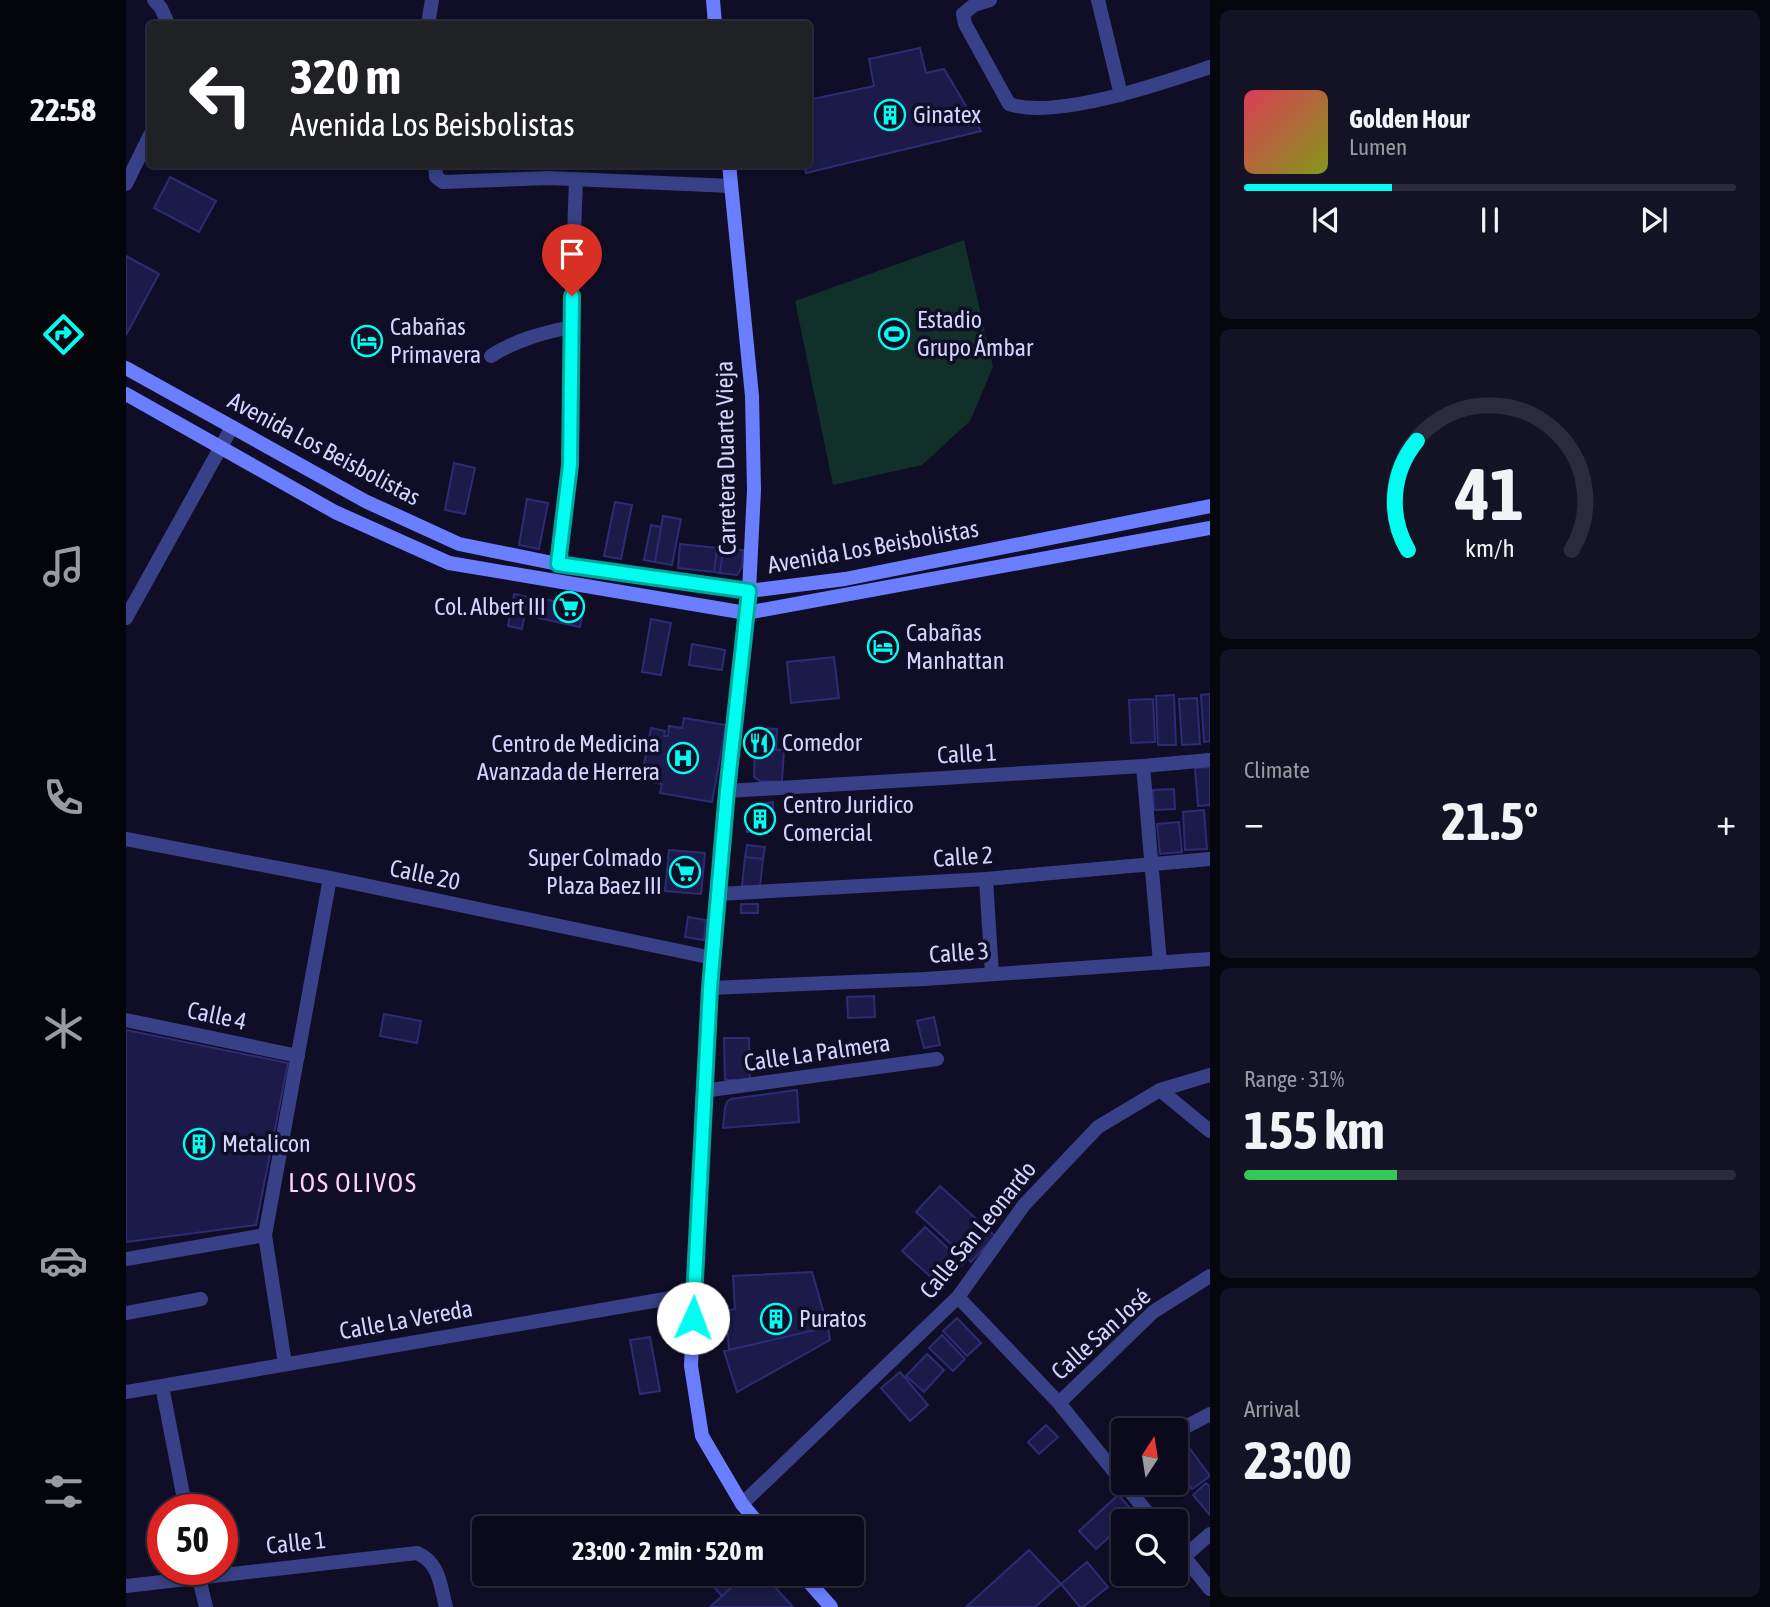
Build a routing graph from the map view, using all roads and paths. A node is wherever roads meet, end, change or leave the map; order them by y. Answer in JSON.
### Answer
{"nodes":[{"id":1,"x":154,"y":0,"type":"edge"},
{"id":2,"x":432,"y":0,"type":"edge"},
{"id":3,"x":713,"y":0,"type":"edge"},
{"id":4,"x":990,"y":0,"type":"edge"},
{"id":5,"x":1098,"y":0,"type":"edge"},
{"id":6,"x":167,"y":21,"type":"edge"},
{"id":7,"x":429,"y":21,"type":"edge"},
{"id":8,"x":715,"y":21,"type":"edge"},
{"id":9,"x":1210,"y":67,"type":"edge"},
{"id":10,"x":1121,"y":95,"type":"junction"},
{"id":11,"x":147,"y":141,"type":"edge"},
{"id":12,"x":435,"y":168,"type":"edge"},
{"id":13,"x":729,"y":168,"type":"edge"},
{"id":14,"x":576,"y":179,"type":"junction"},
{"id":15,"x":126,"y":184,"type":"edge"},
{"id":16,"x":731,"y":186,"type":"junction"},
{"id":17,"x":571,"y":327,"type":"junction"},
{"id":18,"x":491,"y":356,"type":"dead end"},
{"id":19,"x":126,"y":368,"type":"edge"},
{"id":20,"x":126,"y":394,"type":"edge"},
{"id":21,"x":232,"y":427,"type":"junction"},
{"id":22,"x":222,"y":446,"type":"junction"},
{"id":23,"x":1210,"y":506,"type":"edge"},
{"id":24,"x":1210,"y":528,"type":"edge"},
{"id":25,"x":558,"y":564,"type":"junction"},
{"id":26,"x":749,"y":591,"type":"junction"},
{"id":27,"x":746,"y":613,"type":"junction"},
{"id":28,"x":126,"y":618,"type":"edge"},
{"id":29,"x":1210,"y":760,"type":"edge"},
{"id":30,"x":1143,"y":766,"type":"junction"},
{"id":31,"x":727,"y":791,"type":"junction"},
{"id":32,"x":126,"y":839,"type":"edge"},
{"id":33,"x":1210,"y":859,"type":"edge"},
{"id":34,"x":1151,"y":864,"type":"junction"},
{"id":35,"x":330,"y":878,"type":"junction"},
{"id":36,"x":986,"y":879,"type":"junction"},
{"id":37,"x":719,"y":894,"type":"junction"},
{"id":38,"x":713,"y":958,"type":"junction"},
{"id":39,"x":1210,"y":959,"type":"edge"},
{"id":40,"x":1160,"y":963,"type":"junction"},
{"id":41,"x":992,"y":974,"type":"junction"},
{"id":42,"x":710,"y":988,"type":"junction"},
{"id":43,"x":126,"y":1020,"type":"edge"},
{"id":44,"x":298,"y":1056,"type":"junction"},
{"id":45,"x":937,"y":1059,"type":"dead end"},
{"id":46,"x":1210,"y":1075,"type":"edge"},
{"id":47,"x":1160,"y":1090,"type":"junction"},
{"id":48,"x":703,"y":1091,"type":"junction"},
{"id":49,"x":1210,"y":1131,"type":"edge"},
{"id":50,"x":265,"y":1235,"type":"junction"},
{"id":51,"x":126,"y":1259,"type":"edge"},
{"id":52,"x":1210,"y":1276,"type":"edge"},
{"id":53,"x":694,"y":1294,"type":"junction"},
{"id":54,"x":958,"y":1297,"type":"junction"},
{"id":55,"x":201,"y":1299,"type":"dead end"},
{"id":56,"x":126,"y":1313,"type":"edge"},
{"id":57,"x":285,"y":1364,"type":"junction"},
{"id":58,"x":162,"y":1386,"type":"junction"},
{"id":59,"x":126,"y":1392,"type":"edge"},
{"id":60,"x":1059,"y":1403,"type":"junction"},
{"id":61,"x":1210,"y":1413,"type":"edge"},
{"id":62,"x":1188,"y":1425,"type":"edge"},
{"id":63,"x":1111,"y":1458,"type":"edge"},
{"id":64,"x":183,"y":1494,"type":"edge"},
{"id":65,"x":741,"y":1504,"type":"junction"},
{"id":66,"x":752,"y":1516,"type":"edge"},
{"id":67,"x":1210,"y":1534,"type":"edge"},
{"id":68,"x":1188,"y":1547,"type":"edge"},
{"id":69,"x":1188,"y":1562,"type":"edge"},
{"id":70,"x":238,"y":1569,"type":"edge"},
{"id":71,"x":147,"y":1582,"type":"edge"},
{"id":72,"x":201,"y":1585,"type":"edge"},
{"id":73,"x":126,"y":1586,"type":"edge"},
{"id":74,"x":812,"y":1586,"type":"edge"},
{"id":75,"x":1210,"y":1589,"type":"edge"},
{"id":76,"x":206,"y":1607,"type":"edge"},
{"id":77,"x":446,"y":1607,"type":"edge"},
{"id":78,"x":831,"y":1607,"type":"edge"}],
"edges":[{"from":1,"to":6,"type":"street"},
{"from":2,"to":7,"type":"street"},
{"from":3,"to":8,"type":"main road"},
{"from":4,"to":10,"type":"street"},
{"from":5,"to":10,"type":"street"},
{"from":9,"to":10,"type":"street"},
{"from":11,"to":15,"type":"street"},
{"from":12,"to":14,"type":"street"},
{"from":13,"to":16,"type":"main road","name":"Carretera Duarte Vieja"},
{"from":14,"to":16,"type":"street"},
{"from":14,"to":17,"type":"street"},
{"from":16,"to":26,"type":"main road","name":"Carretera Duarte Vieja"},
{"from":17,"to":18,"type":"street"},
{"from":17,"to":25,"type":"street"},
{"from":19,"to":21,"type":"main road","name":"Avenida Los Beisbolistas"},
{"from":20,"to":22,"type":"main road","name":"Avenida Los Beisbolistas"},
{"from":21,"to":22,"type":"street"},
{"from":21,"to":25,"type":"main road","name":"Avenida Los Beisbolistas"},
{"from":22,"to":27,"type":"main road","name":"Avenida Los Beisbolistas"},
{"from":22,"to":28,"type":"street"},
{"from":23,"to":26,"type":"main road","name":"Avenida Los Beisbolistas"},
{"from":24,"to":27,"type":"main road","name":"Avenida Los Beisbolistas"},
{"from":25,"to":26,"type":"main road","name":"Avenida Los Beisbolistas"},
{"from":26,"to":27,"type":"main road","name":"Carretera Duarte Vieja"},
{"from":27,"to":31,"type":"main road","name":"Carretera Duarte Vieja"},
{"from":29,"to":30,"type":"street","name":"Calle 1"},
{"from":30,"to":31,"type":"street","name":"Calle 1"},
{"from":30,"to":34,"type":"street"},
{"from":31,"to":37,"type":"main road","name":"Carretera Duarte Vieja"},
{"from":32,"to":35,"type":"street","name":"Calle 20"},
{"from":33,"to":34,"type":"street","name":"Calle 2"},
{"from":34,"to":36,"type":"street","name":"Calle 2"},
{"from":34,"to":40,"type":"street"},
{"from":35,"to":38,"type":"street","name":"Calle 20"},
{"from":35,"to":44,"type":"street"},
{"from":36,"to":37,"type":"street","name":"Calle 2"},
{"from":36,"to":41,"type":"street"},
{"from":37,"to":38,"type":"main road","name":"Carretera Duarte Vieja"},
{"from":38,"to":42,"type":"main road","name":"Carretera Duarte Vieja"},
{"from":39,"to":40,"type":"street","name":"Calle 3"},
{"from":40,"to":41,"type":"street","name":"Calle 3"},
{"from":41,"to":42,"type":"street","name":"Calle 3"},
{"from":42,"to":48,"type":"main road","name":"Carretera Duarte Vieja"},
{"from":43,"to":44,"type":"street","name":"Calle 4"},
{"from":44,"to":50,"type":"street"},
{"from":45,"to":48,"type":"street","name":"Calle La Palmera"},
{"from":46,"to":47,"type":"street","name":"Calle San Leonardo"},
{"from":47,"to":49,"type":"street"},
{"from":47,"to":54,"type":"street","name":"Calle San Leonardo"},
{"from":48,"to":53,"type":"main road","name":"Carretera Duarte Vieja"},
{"from":50,"to":51,"type":"street"},
{"from":50,"to":57,"type":"street"},
{"from":52,"to":60,"type":"street","name":"Calle San José"},
{"from":53,"to":57,"type":"street","name":"Calle La Vereda"},
{"from":53,"to":65,"type":"main road","name":"Carretera Duarte Vieja"},
{"from":54,"to":60,"type":"street"},
{"from":54,"to":65,"type":"street","name":"Calle San Leonardo"},
{"from":55,"to":56,"type":"street"},
{"from":57,"to":58,"type":"street","name":"Calle La Vereda"},
{"from":58,"to":59,"type":"street","name":"Calle La Vereda"},
{"from":58,"to":64,"type":"street"},
{"from":60,"to":63,"type":"street"},
{"from":61,"to":62,"type":"street"},
{"from":65,"to":66,"type":"main road","name":"Carretera Duarte Vieja"},
{"from":67,"to":68,"type":"street"},
{"from":69,"to":75,"type":"street"},
{"from":70,"to":77,"type":"street","name":"Calle 1"},
{"from":71,"to":73,"type":"street","name":"Calle 1"},
{"from":72,"to":76,"type":"street"},
{"from":74,"to":78,"type":"main road"}]}
